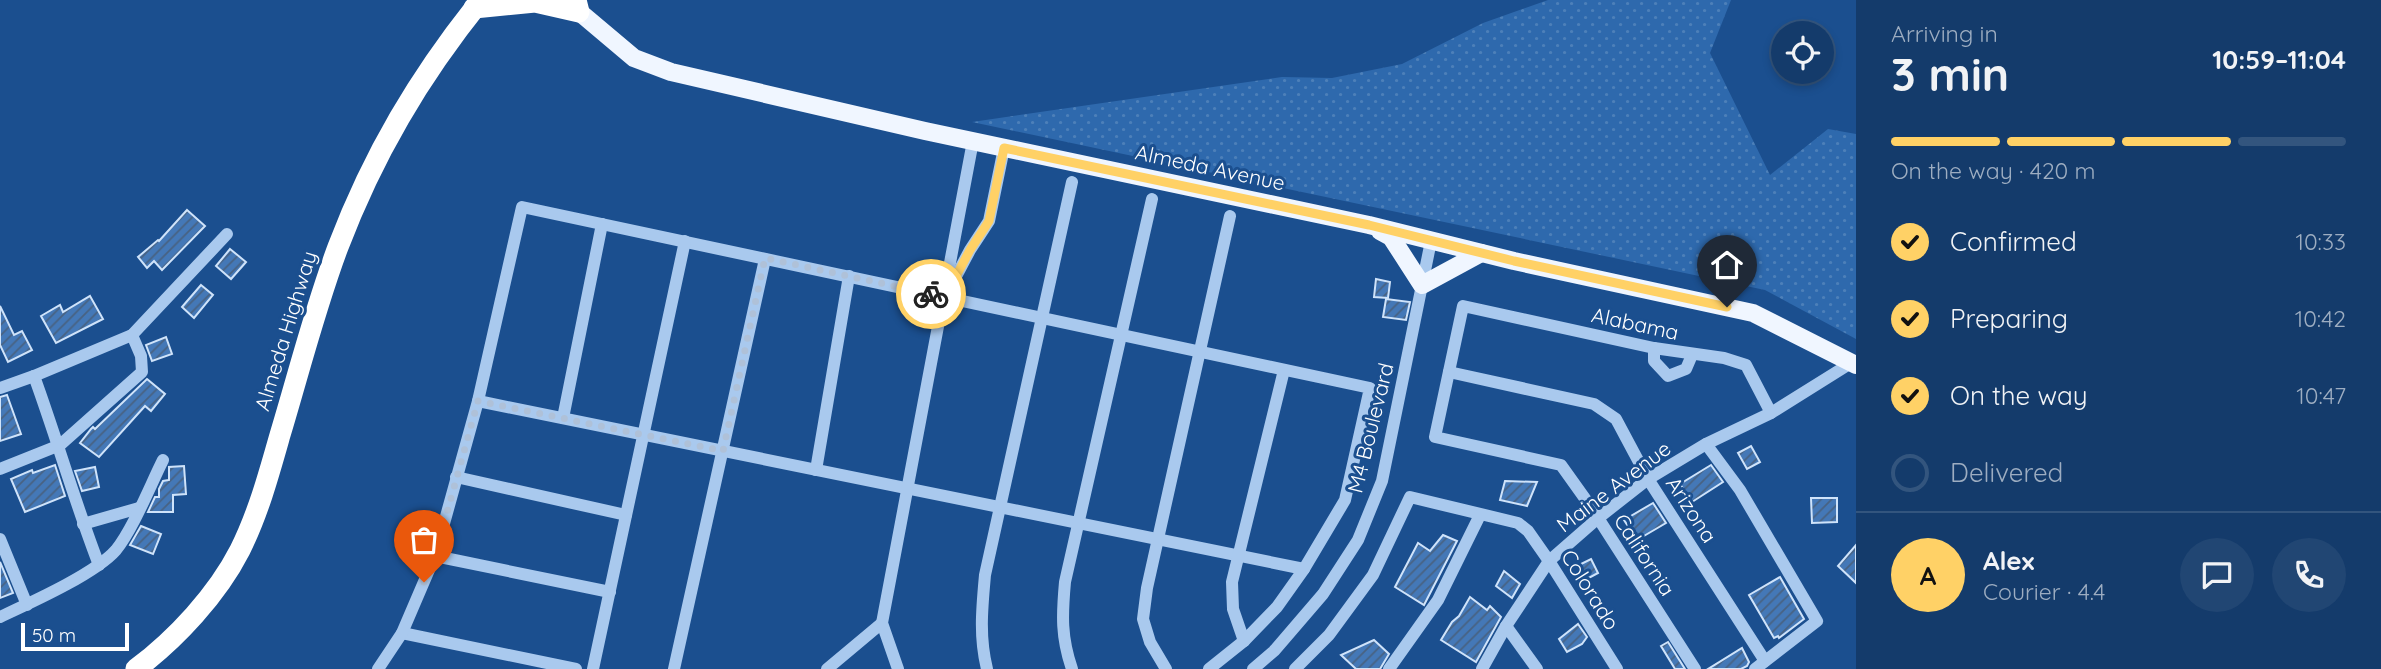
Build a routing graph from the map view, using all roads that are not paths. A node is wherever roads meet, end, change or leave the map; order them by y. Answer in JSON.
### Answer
{"nodes":[{"id":1,"x":477,"y":4,"type":"edge"},
{"id":2,"x":574,"y":4,"type":"edge"},
{"id":3,"x":973,"y":141,"type":"junction"},
{"id":4,"x":1004,"y":148,"type":"junction"},
{"id":5,"x":1072,"y":182,"type":"dead end"},
{"id":6,"x":1152,"y":199,"type":"dead end"},
{"id":7,"x":1230,"y":216,"type":"dead end"},
{"id":8,"x":601,"y":223,"type":"junction"},
{"id":9,"x":1369,"y":225,"type":"junction"},
{"id":10,"x":227,"y":234,"type":"dead end"},
{"id":11,"x":685,"y":241,"type":"junction"},
{"id":12,"x":1431,"y":242,"type":"junction"},
{"id":13,"x":1481,"y":253,"type":"junction"},
{"id":14,"x":765,"y":258,"type":"junction"},
{"id":15,"x":849,"y":276,"type":"junction"},
{"id":16,"x":1422,"y":285,"type":"junction"},
{"id":17,"x":945,"y":297,"type":"junction"},
{"id":18,"x":1042,"y":318,"type":"junction"},
{"id":19,"x":132,"y":335,"type":"junction"},
{"id":20,"x":1121,"y":335,"type":"junction"},
{"id":21,"x":1654,"y":348,"type":"junction"},
{"id":22,"x":1199,"y":351,"type":"junction"},
{"id":23,"x":1692,"y":355,"type":"junction"},
{"id":24,"x":1854,"y":364,"type":"edge"},
{"id":25,"x":1284,"y":370,"type":"junction"},
{"id":26,"x":1449,"y":372,"type":"junction"},
{"id":27,"x":34,"y":376,"type":"junction"},
{"id":28,"x":0,"y":388,"type":"edge"},
{"id":29,"x":478,"y":401,"type":"junction"},
{"id":30,"x":1771,"y":413,"type":"junction"},
{"id":31,"x":563,"y":418,"type":"junction"},
{"id":32,"x":643,"y":434,"type":"junction"},
{"id":33,"x":1706,"y":444,"type":"junction"},
{"id":34,"x":60,"y":445,"type":"junction"},
{"id":35,"x":723,"y":451,"type":"junction"},
{"id":36,"x":163,"y":460,"type":"dead end"},
{"id":37,"x":0,"y":469,"type":"edge"},
{"id":38,"x":816,"y":470,"type":"junction"},
{"id":39,"x":456,"y":477,"type":"junction"},
{"id":40,"x":1648,"y":480,"type":"junction"},
{"id":41,"x":908,"y":488,"type":"junction"},
{"id":42,"x":1000,"y":507,"type":"junction"},
{"id":43,"x":139,"y":508,"type":"junction"},
{"id":44,"x":626,"y":515,"type":"junction"},
{"id":45,"x":1480,"y":515,"type":"junction"},
{"id":46,"x":1598,"y":519,"type":"junction"},
{"id":47,"x":1079,"y":523,"type":"junction"},
{"id":48,"x":83,"y":524,"type":"junction"},
{"id":49,"x":0,"y":539,"type":"edge"},
{"id":50,"x":1158,"y":539,"type":"junction"},
{"id":51,"x":435,"y":556,"type":"junction"},
{"id":52,"x":1239,"y":556,"type":"junction"},
{"id":53,"x":1549,"y":561,"type":"junction"},
{"id":54,"x":99,"y":565,"type":"junction"},
{"id":55,"x":1304,"y":569,"type":"junction"},
{"id":56,"x":610,"y":592,"type":"junction"},
{"id":57,"x":27,"y":605,"type":"junction"},
{"id":58,"x":0,"y":617,"type":"edge"},
{"id":59,"x":882,"y":622,"type":"junction"},
{"id":60,"x":1506,"y":626,"type":"junction"},
{"id":61,"x":402,"y":633,"type":"junction"},
{"id":62,"x":1244,"y":641,"type":"junction"},
{"id":63,"x":1760,"y":665,"type":"edge"},
{"id":64,"x":136,"y":669,"type":"edge"},
{"id":65,"x":377,"y":669,"type":"edge"},
{"id":66,"x":576,"y":669,"type":"edge"},
{"id":67,"x":593,"y":669,"type":"edge"},
{"id":68,"x":674,"y":669,"type":"edge"},
{"id":69,"x":827,"y":669,"type":"edge"},
{"id":70,"x":898,"y":669,"type":"edge"},
{"id":71,"x":987,"y":669,"type":"edge"},
{"id":72,"x":1073,"y":669,"type":"edge"},
{"id":73,"x":1166,"y":669,"type":"edge"},
{"id":74,"x":1209,"y":669,"type":"edge"},
{"id":75,"x":1253,"y":669,"type":"edge"},
{"id":76,"x":1295,"y":669,"type":"edge"},
{"id":77,"x":1389,"y":669,"type":"edge"},
{"id":78,"x":1482,"y":669,"type":"edge"},
{"id":79,"x":1537,"y":669,"type":"edge"},
{"id":80,"x":1617,"y":669,"type":"edge"},
{"id":81,"x":1695,"y":669,"type":"edge"}],
"edges":[{"from":1,"to":2,"type":"highway"},
{"from":1,"to":64,"type":"highway","name":"Almeda Highway"},
{"from":2,"to":3,"type":"main road","name":"Almeda Avenue"},
{"from":3,"to":4,"type":"main road","name":"Almeda Avenue"},
{"from":3,"to":17,"type":"street"},
{"from":4,"to":9,"type":"main road","name":"Almeda Avenue"},
{"from":4,"to":17,"type":"street"},
{"from":5,"to":18,"type":"street"},
{"from":6,"to":20,"type":"street"},
{"from":7,"to":22,"type":"street"},
{"from":8,"to":11,"type":"street"},
{"from":8,"to":29,"type":"street"},
{"from":8,"to":31,"type":"street"},
{"from":9,"to":12,"type":"main road","name":"Almeda Avenue"},
{"from":9,"to":16,"type":"main road"},
{"from":10,"to":19,"type":"street"},
{"from":11,"to":14,"type":"street"},
{"from":11,"to":32,"type":"street"},
{"from":12,"to":13,"type":"main road","name":"Almeda Avenue"},
{"from":12,"to":16,"type":"street","name":"M4 Boulevard"},
{"from":13,"to":16,"type":"main road"},
{"from":13,"to":24,"type":"main road","name":"Almeda Avenue"},
{"from":14,"to":15,"type":"street"},
{"from":14,"to":35,"type":"street"},
{"from":15,"to":17,"type":"street"},
{"from":15,"to":38,"type":"street"},
{"from":16,"to":75,"type":"street","name":"M4 Boulevard"},
{"from":17,"to":18,"type":"street"},
{"from":17,"to":41,"type":"street"},
{"from":18,"to":20,"type":"street"},
{"from":18,"to":42,"type":"street"},
{"from":19,"to":27,"type":"street"},
{"from":19,"to":34,"type":"street"},
{"from":20,"to":22,"type":"street"},
{"from":20,"to":47,"type":"street"},
{"from":21,"to":23,"type":"street","name":"Alabama"},
{"from":21,"to":23,"type":"street"},
{"from":21,"to":26,"type":"street","name":"Alabama"},
{"from":22,"to":25,"type":"street"},
{"from":22,"to":50,"type":"street"},
{"from":23,"to":30,"type":"street","name":"Alabama"},
{"from":24,"to":30,"type":"street","name":"Maine Avenue"},
{"from":25,"to":52,"type":"street"},
{"from":25,"to":55,"type":"street"},
{"from":26,"to":40,"type":"street","name":"Arizona"},
{"from":26,"to":46,"type":"street","name":"California"},
{"from":27,"to":28,"type":"street"},
{"from":27,"to":34,"type":"street"},
{"from":29,"to":31,"type":"street"},
{"from":29,"to":39,"type":"street"},
{"from":30,"to":33,"type":"street","name":"Maine Avenue"},
{"from":31,"to":32,"type":"street"},
{"from":32,"to":35,"type":"street"},
{"from":32,"to":44,"type":"street"},
{"from":33,"to":40,"type":"street","name":"Maine Avenue"},
{"from":33,"to":63,"type":"street"},
{"from":34,"to":37,"type":"street"},
{"from":34,"to":48,"type":"street"},
{"from":35,"to":38,"type":"street"},
{"from":35,"to":68,"type":"street"},
{"from":36,"to":43,"type":"street"},
{"from":38,"to":41,"type":"street"},
{"from":39,"to":44,"type":"street"},
{"from":39,"to":51,"type":"street"},
{"from":40,"to":46,"type":"street","name":"Maine Avenue"},
{"from":40,"to":63,"type":"street","name":"Arizona"},
{"from":41,"to":42,"type":"street"},
{"from":41,"to":59,"type":"street"},
{"from":42,"to":47,"type":"street"},
{"from":42,"to":71,"type":"street"},
{"from":43,"to":48,"type":"street"},
{"from":43,"to":54,"type":"street"},
{"from":44,"to":56,"type":"street"},
{"from":45,"to":53,"type":"street","name":"Colorado"},
{"from":45,"to":76,"type":"street","name":"Colorado"},
{"from":45,"to":77,"type":"street"},
{"from":46,"to":53,"type":"street","name":"Maine Avenue"},
{"from":46,"to":81,"type":"street","name":"California"},
{"from":47,"to":50,"type":"street"},
{"from":47,"to":72,"type":"street"},
{"from":48,"to":54,"type":"street"},
{"from":49,"to":57,"type":"street"},
{"from":50,"to":52,"type":"street"},
{"from":50,"to":73,"type":"street"},
{"from":51,"to":56,"type":"street"},
{"from":51,"to":61,"type":"street"},
{"from":52,"to":55,"type":"street"},
{"from":52,"to":62,"type":"street"},
{"from":53,"to":60,"type":"street","name":"Maine Avenue"},
{"from":53,"to":80,"type":"street","name":"Colorado"},
{"from":54,"to":57,"type":"street"},
{"from":55,"to":62,"type":"street"},
{"from":56,"to":67,"type":"street"},
{"from":57,"to":58,"type":"street"},
{"from":59,"to":69,"type":"street"},
{"from":59,"to":70,"type":"street"},
{"from":60,"to":78,"type":"street","name":"Maine Avenue"},
{"from":60,"to":79,"type":"street"},
{"from":61,"to":65,"type":"street"},
{"from":61,"to":66,"type":"street"},
{"from":62,"to":74,"type":"street"}]}
